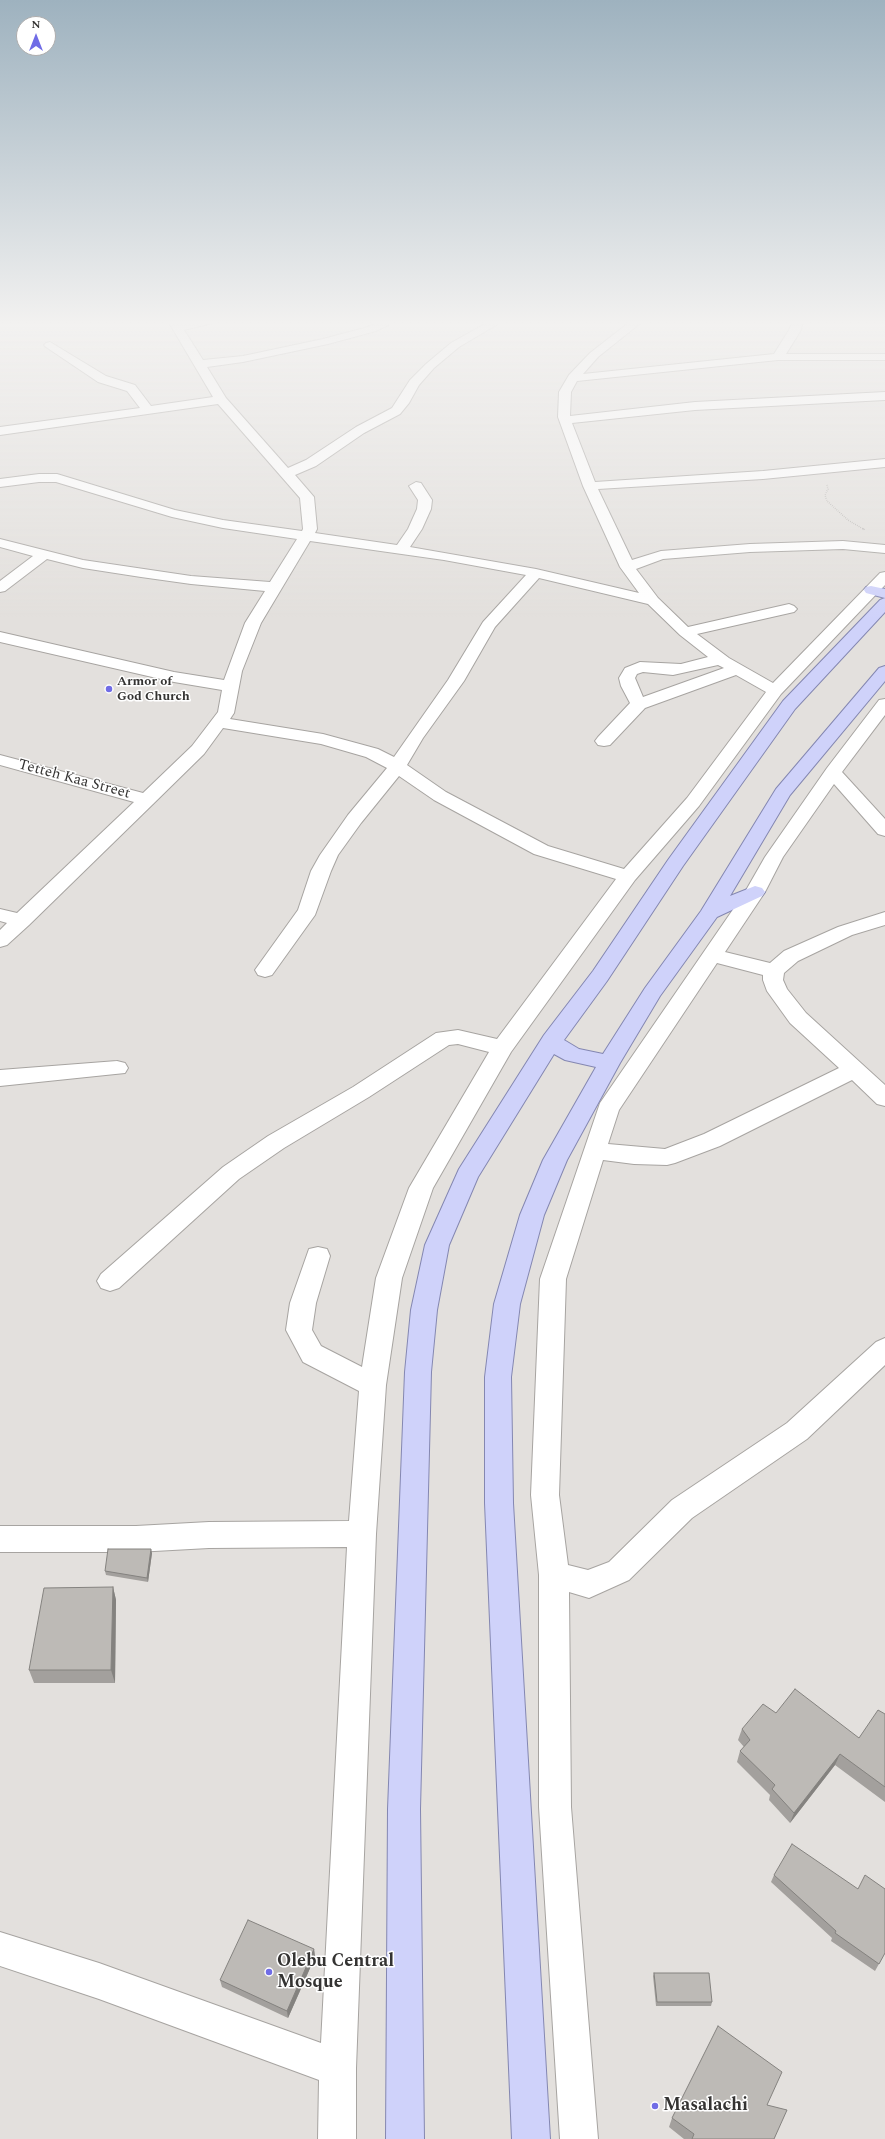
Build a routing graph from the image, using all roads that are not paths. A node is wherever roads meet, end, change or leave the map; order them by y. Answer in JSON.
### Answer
{"nodes":[{"id":1,"x":565,"y":420,"type":"edge"},
{"id":2,"x":68,"y":421,"type":"edge"},
{"id":3,"x":239,"y":421,"type":"edge"},
{"id":4,"x":377,"y":421,"type":"edge"},
{"id":5,"x":0,"y":430,"type":"edge"},
{"id":6,"x":885,"y":463,"type":"edge"},
{"id":7,"x":286,"y":474,"type":"junction"},
{"id":8,"x":0,"y":483,"type":"edge"},
{"id":9,"x":416,"y":486,"type":"dead end"},
{"id":10,"x":590,"y":486,"type":"junction"},
{"id":11,"x":307,"y":536,"type":"junction"},
{"id":12,"x":0,"y":543,"type":"edge"},
{"id":13,"x":401,"y":549,"type":"junction"},
{"id":14,"x":885,"y":549,"type":"edge"},
{"id":15,"x":45,"y":554,"type":"junction"},
{"id":16,"x":628,"y":567,"type":"junction"},
{"id":17,"x":536,"y":573,"type":"junction"},
{"id":18,"x":275,"y":587,"type":"junction"},
{"id":19,"x":0,"y":588,"type":"edge"},
{"id":20,"x":882,"y":591,"type":"edge"},
{"id":21,"x":653,"y":601,"type":"junction"},
{"id":22,"x":789,"y":609,"type":"dead end"},
{"id":23,"x":685,"y":632,"type":"junction"},
{"id":24,"x":0,"y":637,"type":"edge"},
{"id":25,"x":720,"y":659,"type":"junction"},
{"id":26,"x":737,"y":669,"type":"junction"},
{"id":27,"x":885,"y":671,"type":"edge"},
{"id":28,"x":231,"y":686,"type":"junction"},
{"id":29,"x":775,"y":691,"type":"junction"},
{"id":30,"x":639,"y":704,"type":"junction"},
{"id":31,"x":885,"y":704,"type":"edge"},
{"id":32,"x":219,"y":722,"type":"junction"},
{"id":33,"x":604,"y":741,"type":"dead end"},
{"id":34,"x":0,"y":760,"type":"edge"},
{"id":35,"x":396,"y":768,"type":"junction"},
{"id":36,"x":833,"y":772,"type":"junction"},
{"id":37,"x":147,"y":800,"type":"junction"},
{"id":38,"x":885,"y":830,"type":"edge"},
{"id":39,"x":628,"y":876,"type":"junction"},
{"id":40,"x":755,"y":892,"type":"junction"},
{"id":41,"x":710,"y":913,"type":"junction"},
{"id":42,"x":0,"y":915,"type":"edge"},
{"id":43,"x":885,"y":918,"type":"edge"},
{"id":44,"x":22,"y":921,"type":"junction"},
{"id":45,"x":0,"y":941,"type":"edge"},
{"id":46,"x":712,"y":955,"type":"junction"},
{"id":47,"x":265,"y":970,"type":"dead end"},
{"id":48,"x":774,"y":971,"type":"junction"},
{"id":49,"x":552,"y":1040,"type":"junction"},
{"id":50,"x":502,"y":1048,"type":"junction"},
{"id":51,"x":609,"y":1063,"type":"junction"},
{"id":52,"x":117,"y":1068,"type":"dead end"},
{"id":53,"x":854,"y":1070,"type":"junction"},
{"id":54,"x":0,"y":1078,"type":"edge"},
{"id":55,"x":885,"y":1098,"type":"edge"},
{"id":56,"x":596,"y":1151,"type":"junction"},
{"id":57,"x":318,"y":1256,"type":"dead end"},
{"id":58,"x":110,"y":1281,"type":"dead end"},
{"id":59,"x":885,"y":1349,"type":"edge"},
{"id":60,"x":373,"y":1385,"type":"junction"},
{"id":61,"x":362,"y":1534,"type":"junction"},
{"id":62,"x":0,"y":1539,"type":"edge"},
{"id":63,"x":554,"y":1575,"type":"junction"},
{"id":64,"x":0,"y":1948,"type":"edge"},
{"id":65,"x":338,"y":2068,"type":"junction"},
{"id":66,"x":337,"y":2139,"type":"edge"},
{"id":67,"x":405,"y":2139,"type":"edge"},
{"id":68,"x":531,"y":2139,"type":"edge"},
{"id":69,"x":579,"y":2139,"type":"edge"}],
"edges":[{"from":1,"to":10,"type":"street"},
{"from":2,"to":5,"type":"street"},
{"from":3,"to":7,"type":"street"},
{"from":4,"to":7,"type":"street"},
{"from":6,"to":10,"type":"street"},
{"from":7,"to":11,"type":"street"},
{"from":8,"to":11,"type":"street"},
{"from":9,"to":13,"type":"street"},
{"from":10,"to":16,"type":"street"},
{"from":11,"to":13,"type":"street"},
{"from":11,"to":18,"type":"street"},
{"from":12,"to":15,"type":"street"},
{"from":13,"to":17,"type":"street"},
{"from":14,"to":16,"type":"street"},
{"from":15,"to":18,"type":"street"},
{"from":15,"to":19,"type":"street"},
{"from":16,"to":21,"type":"street"},
{"from":17,"to":21,"type":"street"},
{"from":17,"to":35,"type":"street"},
{"from":18,"to":28,"type":"street"},
{"from":20,"to":29,"type":"street"},
{"from":20,"to":49,"type":"main road"},
{"from":21,"to":23,"type":"street"},
{"from":22,"to":23,"type":"street"},
{"from":23,"to":25,"type":"street"},
{"from":24,"to":28,"type":"street"},
{"from":25,"to":26,"type":"street"},
{"from":25,"to":30,"type":"street"},
{"from":26,"to":29,"type":"street"},
{"from":26,"to":30,"type":"street"},
{"from":27,"to":41,"type":"main road"},
{"from":28,"to":32,"type":"street"},
{"from":29,"to":39,"type":"street"},
{"from":30,"to":33,"type":"street"},
{"from":31,"to":36,"type":"street"},
{"from":32,"to":35,"type":"street"},
{"from":32,"to":37,"type":"street"},
{"from":34,"to":37,"type":"street","name":"Tetteh Kaa Street"},
{"from":35,"to":39,"type":"street"},
{"from":35,"to":47,"type":"street"},
{"from":36,"to":38,"type":"street"},
{"from":36,"to":40,"type":"street"},
{"from":37,"to":44,"type":"street"},
{"from":39,"to":50,"type":"street"},
{"from":40,"to":41,"type":"main road"},
{"from":40,"to":46,"type":"street"},
{"from":41,"to":51,"type":"main road"},
{"from":42,"to":44,"type":"street"},
{"from":43,"to":48,"type":"street"},
{"from":44,"to":45,"type":"street"},
{"from":46,"to":48,"type":"street"},
{"from":46,"to":56,"type":"street"},
{"from":48,"to":53,"type":"street"},
{"from":49,"to":51,"type":"main road"},
{"from":49,"to":67,"type":"main road"},
{"from":50,"to":58,"type":"street"},
{"from":50,"to":60,"type":"street"},
{"from":51,"to":68,"type":"main road"},
{"from":52,"to":54,"type":"street"},
{"from":53,"to":55,"type":"street"},
{"from":53,"to":56,"type":"street"},
{"from":56,"to":63,"type":"street"},
{"from":57,"to":60,"type":"street"},
{"from":59,"to":63,"type":"street"},
{"from":60,"to":61,"type":"street"},
{"from":61,"to":62,"type":"street"},
{"from":61,"to":65,"type":"street"},
{"from":63,"to":69,"type":"street"},
{"from":64,"to":65,"type":"street"},
{"from":65,"to":66,"type":"street"}]}
